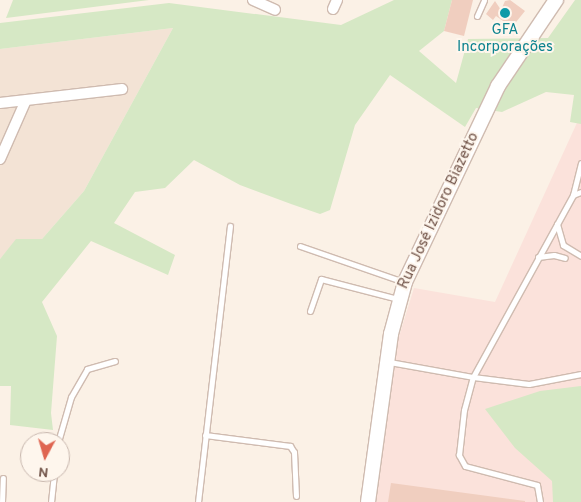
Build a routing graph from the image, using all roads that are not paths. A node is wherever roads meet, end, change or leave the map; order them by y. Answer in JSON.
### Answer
{"nodes":[{"id":1,"x":253,"y":0,"type":"edge"},
{"id":2,"x":484,"y":0,"type":"edge"},
{"id":3,"x":551,"y":2,"type":"edge"},
{"id":4,"x":274,"y":10,"type":"dead end"},
{"id":5,"x":477,"y":16,"type":"dead end"},
{"id":6,"x":122,"y":89,"type":"dead end"},
{"id":7,"x":26,"y":100,"type":"junction"},
{"id":8,"x":0,"y":103,"type":"edge"},
{"id":9,"x":0,"y":159,"type":"edge"},
{"id":10,"x":581,"y":163,"type":"edge"},
{"id":11,"x":581,"y":192,"type":"edge"},
{"id":12,"x":573,"y":195,"type":"junction"},
{"id":13,"x":557,"y":224,"type":"junction"},
{"id":14,"x":230,"y":226,"type":"dead end"},
{"id":15,"x":300,"y":246,"type":"dead end"},
{"id":16,"x":581,"y":256,"type":"edge"},
{"id":17,"x":538,"y":257,"type":"junction"},
{"id":18,"x":565,"y":258,"type":"dead end"},
{"id":19,"x":405,"y":282,"type":"junction"},
{"id":20,"x":399,"y":300,"type":"junction"},
{"id":21,"x":310,"y":311,"type":"dead end"},
{"id":22,"x":115,"y":361,"type":"dead end"},
{"id":23,"x":387,"y":362,"type":"junction"},
{"id":24,"x":581,"y":374,"type":"edge"},
{"id":25,"x":474,"y":377,"type":"junction"},
{"id":26,"x":61,"y":432,"type":"edge"},
{"id":27,"x":205,"y":435,"type":"junction"},
{"id":28,"x":3,"y":478,"type":"dead end"},
{"id":29,"x":53,"y":482,"type":"edge"},
{"id":30,"x":296,"y":496,"type":"dead end"},
{"id":31,"x":2,"y":502,"type":"edge"},
{"id":32,"x":51,"y":502,"type":"edge"},
{"id":33,"x":198,"y":502,"type":"edge"},
{"id":34,"x":368,"y":502,"type":"edge"},
{"id":35,"x":540,"y":502,"type":"edge"}],
"edges":[{"from":1,"to":4,"type":"street"},
{"from":2,"to":5,"type":"lane"},
{"from":3,"to":19,"type":"street","name":"Rua José Izidoro Biazetto"},
{"from":6,"to":7,"type":"street"},
{"from":7,"to":8,"type":"street"},
{"from":7,"to":9,"type":"street"},
{"from":10,"to":12,"type":"lane"},
{"from":11,"to":12,"type":"lane"},
{"from":12,"to":13,"type":"lane"},
{"from":13,"to":16,"type":"lane"},
{"from":13,"to":17,"type":"lane"},
{"from":14,"to":27,"type":"lane"},
{"from":15,"to":19,"type":"lane"},
{"from":17,"to":18,"type":"lane"},
{"from":17,"to":25,"type":"lane"},
{"from":19,"to":20,"type":"street","name":"Rua José Izidoro Biazetto"},
{"from":20,"to":21,"type":"lane"},
{"from":20,"to":23,"type":"street","name":"Rua José Izidoro Biazetto"},
{"from":22,"to":26,"type":"lane"},
{"from":23,"to":25,"type":"lane"},
{"from":23,"to":34,"type":"street","name":"Rua José Izidoro Biazetto"},
{"from":24,"to":25,"type":"lane"},
{"from":25,"to":35,"type":"lane"},
{"from":27,"to":30,"type":"lane"},
{"from":27,"to":33,"type":"lane"},
{"from":28,"to":31,"type":"lane"},
{"from":29,"to":32,"type":"lane"}]}
